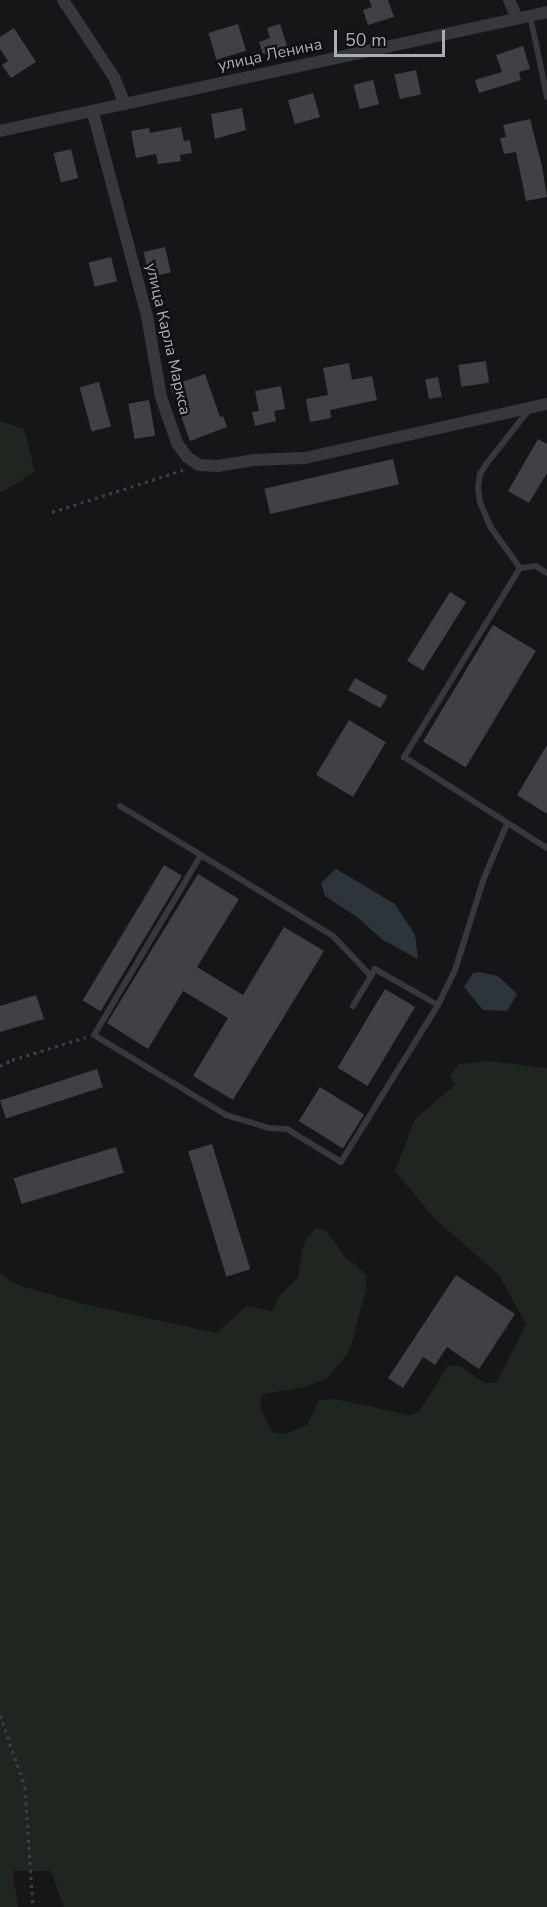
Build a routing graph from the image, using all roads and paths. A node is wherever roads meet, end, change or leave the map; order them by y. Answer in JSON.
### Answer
{"nodes":[{"id":1,"x":63,"y":0,"type":"edge"},
{"id":2,"x":509,"y":0,"type":"edge"},
{"id":3,"x":547,"y":12,"type":"edge"},
{"id":4,"x":530,"y":15,"type":"junction"},
{"id":5,"x":517,"y":18,"type":"junction"},
{"id":6,"x":547,"y":97,"type":"edge"},
{"id":7,"x":126,"y":104,"type":"junction"},
{"id":8,"x":93,"y":112,"type":"junction"},
{"id":9,"x":0,"y":131,"type":"edge"},
{"id":10,"x":547,"y":404,"type":"edge"},
{"id":11,"x":530,"y":407,"type":"junction"},
{"id":12,"x":199,"y":465,"type":"junction"},
{"id":13,"x":52,"y":512,"type":"dead end"},
{"id":14,"x":520,"y":568,"type":"junction"},
{"id":15,"x":547,"y":573,"type":"edge"},
{"id":16,"x":120,"y":806,"type":"dead end"},
{"id":17,"x":507,"y":824,"type":"junction"},
{"id":18,"x":547,"y":848,"type":"edge"},
{"id":19,"x":201,"y":855,"type":"junction"},
{"id":20,"x":371,"y":976,"type":"junction"},
{"id":21,"x":438,"y":1005,"type":"junction"},
{"id":22,"x":353,"y":1006,"type":"dead end"},
{"id":23,"x":94,"y":1035,"type":"junction"},
{"id":24,"x":0,"y":1066,"type":"edge"},
{"id":25,"x":0,"y":1715,"type":"edge"},
{"id":26,"x":33,"y":1907,"type":"edge"}],
"edges":[{"from":1,"to":7,"type":"street"},
{"from":2,"to":5,"type":"street"},
{"from":3,"to":4,"type":"street","name":"улица Ленина"},
{"from":4,"to":5,"type":"street","name":"улица Ленина"},
{"from":4,"to":6,"type":"lane"},
{"from":5,"to":7,"type":"street","name":"улица Ленина"},
{"from":7,"to":8,"type":"street","name":"улица Ленина"},
{"from":8,"to":9,"type":"street","name":"улица Ленина"},
{"from":8,"to":12,"type":"street","name":"улица Карла Маркса"},
{"from":10,"to":11,"type":"street"},
{"from":11,"to":12,"type":"street"},
{"from":11,"to":14,"type":"lane"},
{"from":12,"to":13,"type":"path"},
{"from":14,"to":15,"type":"lane"},
{"from":14,"to":17,"type":"lane"},
{"from":16,"to":19,"type":"lane"},
{"from":17,"to":18,"type":"lane"},
{"from":17,"to":21,"type":"lane"},
{"from":19,"to":20,"type":"lane"},
{"from":19,"to":23,"type":"lane"},
{"from":20,"to":21,"type":"lane"},
{"from":20,"to":22,"type":"lane"},
{"from":21,"to":23,"type":"lane"},
{"from":23,"to":24,"type":"path"},
{"from":25,"to":26,"type":"path"}]}
